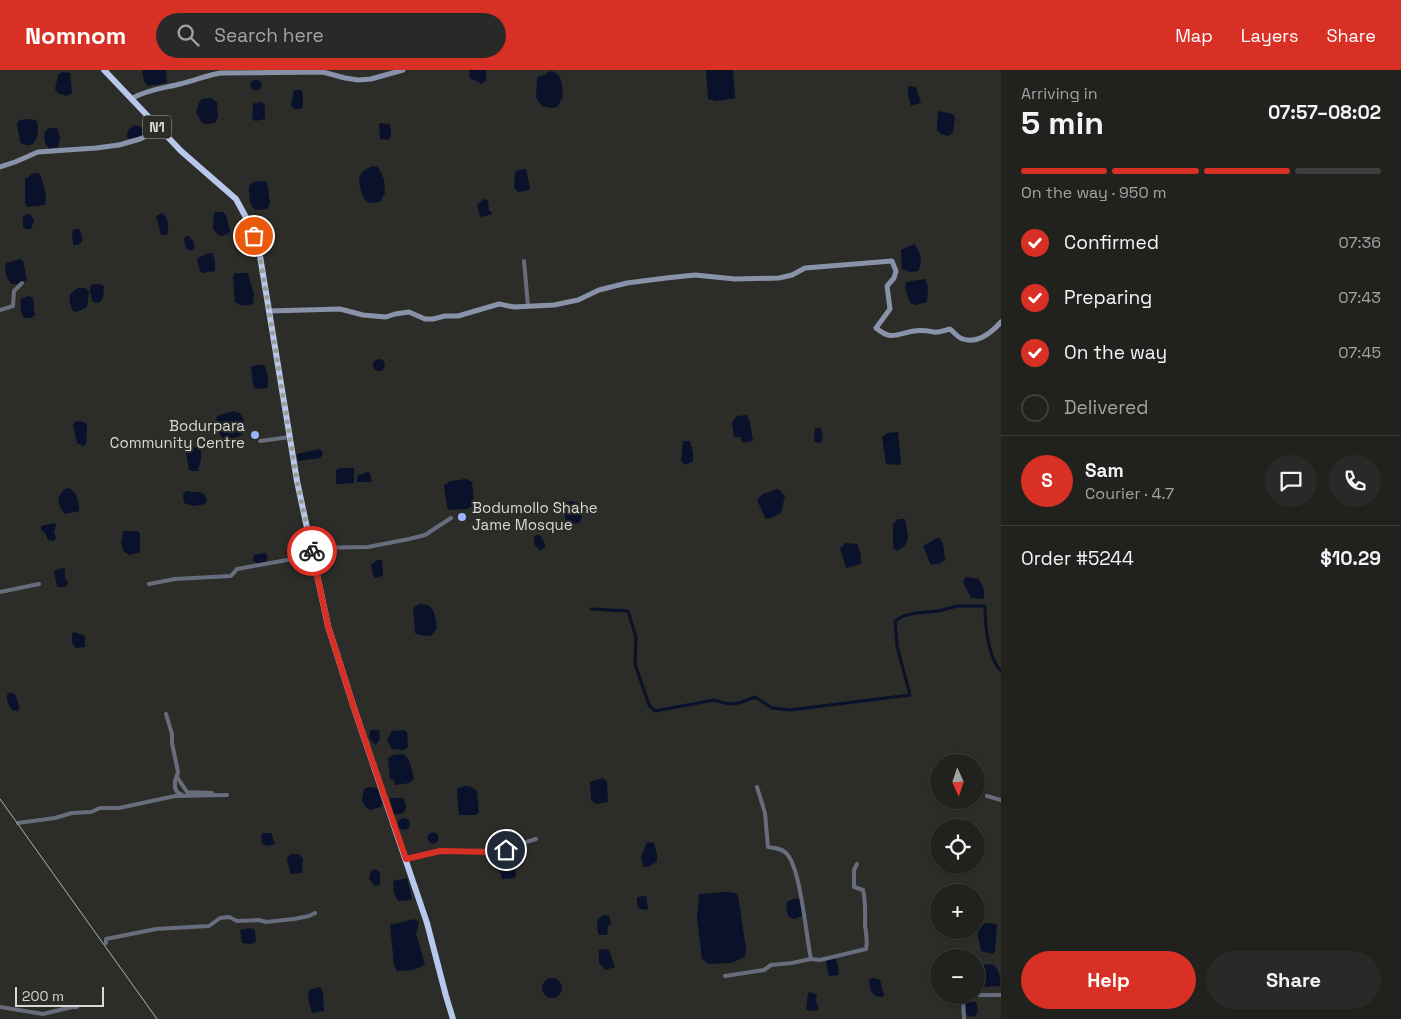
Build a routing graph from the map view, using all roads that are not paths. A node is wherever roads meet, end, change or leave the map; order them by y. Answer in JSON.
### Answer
{"nodes":[{"id":1,"x":104,"y":70,"type":"edge"},
{"id":2,"x":403,"y":70,"type":"edge"},
{"id":3,"x":131,"y":99,"type":"junction"},
{"id":4,"x":160,"y":130,"type":"junction"},
{"id":5,"x":0,"y":167,"type":"edge"},
{"id":6,"x":524,"y":260,"type":"dead end"},
{"id":7,"x":22,"y":283,"type":"dead end"},
{"id":8,"x":528,"y":306,"type":"junction"},
{"id":9,"x":0,"y":310,"type":"edge"},
{"id":10,"x":269,"y":311,"type":"junction"},
{"id":11,"x":1001,"y":322,"type":"edge"},
{"id":12,"x":290,"y":437,"type":"junction"},
{"id":13,"x":260,"y":441,"type":"dead end"},
{"id":14,"x":451,"y":518,"type":"dead end"},
{"id":15,"x":311,"y":548,"type":"junction"},
{"id":16,"x":39,"y":584,"type":"dead end"},
{"id":17,"x":148,"y":584,"type":"dead end"},
{"id":18,"x":0,"y":592,"type":"edge"},
{"id":19,"x":166,"y":714,"type":"dead end"},
{"id":20,"x":177,"y":777,"type":"junction"},
{"id":21,"x":757,"y":787,"type":"dead end"},
{"id":22,"x":182,"y":795,"type":"junction"},
{"id":23,"x":986,"y":796,"type":"dead end"},
{"id":24,"x":1001,"y":800,"type":"edge"},
{"id":25,"x":18,"y":824,"type":"dead end"},
{"id":26,"x":536,"y":839,"type":"dead end"},
{"id":27,"x":406,"y":859,"type":"junction"},
{"id":28,"x":857,"y":864,"type":"dead end"},
{"id":29,"x":315,"y":913,"type":"dead end"},
{"id":30,"x":106,"y":943,"type":"dead end"},
{"id":31,"x":811,"y":959,"type":"junction"},
{"id":32,"x":725,"y":976,"type":"dead end"},
{"id":33,"x":985,"y":995,"type":"edge"},
{"id":34,"x":1001,"y":995,"type":"edge"},
{"id":35,"x":963,"y":1004,"type":"edge"},
{"id":36,"x":0,"y":1007,"type":"edge"},
{"id":37,"x":77,"y":1007,"type":"dead end"},
{"id":38,"x":454,"y":1019,"type":"edge"},
{"id":39,"x":964,"y":1019,"type":"edge"}],
"edges":[{"from":1,"to":3,"type":"highway","number":"N1"},
{"from":2,"to":3,"type":"street"},
{"from":3,"to":4,"type":"highway","number":"N1"},
{"from":4,"to":5,"type":"street"},
{"from":4,"to":10,"type":"highway","number":"N1"},
{"from":6,"to":8,"type":"street"},
{"from":7,"to":9,"type":"street"},
{"from":8,"to":10,"type":"street"},
{"from":8,"to":11,"type":"street"},
{"from":10,"to":12,"type":"highway","number":"N1"},
{"from":12,"to":13,"type":"street"},
{"from":12,"to":15,"type":"highway","number":"N1"},
{"from":14,"to":15,"type":"street"},
{"from":15,"to":17,"type":"street"},
{"from":15,"to":27,"type":"highway","number":"N1"},
{"from":16,"to":18,"type":"street"},
{"from":19,"to":20,"type":"street"},
{"from":20,"to":22,"type":"street"},
{"from":20,"to":22,"type":"street"},
{"from":21,"to":31,"type":"street"},
{"from":22,"to":25,"type":"street"},
{"from":23,"to":24,"type":"street"},
{"from":26,"to":27,"type":"street"},
{"from":27,"to":38,"type":"highway","number":"N1"},
{"from":28,"to":31,"type":"street"},
{"from":29,"to":30,"type":"street"},
{"from":31,"to":32,"type":"street"},
{"from":33,"to":34,"type":"street"},
{"from":35,"to":39,"type":"street"},
{"from":36,"to":37,"type":"street"}]}
